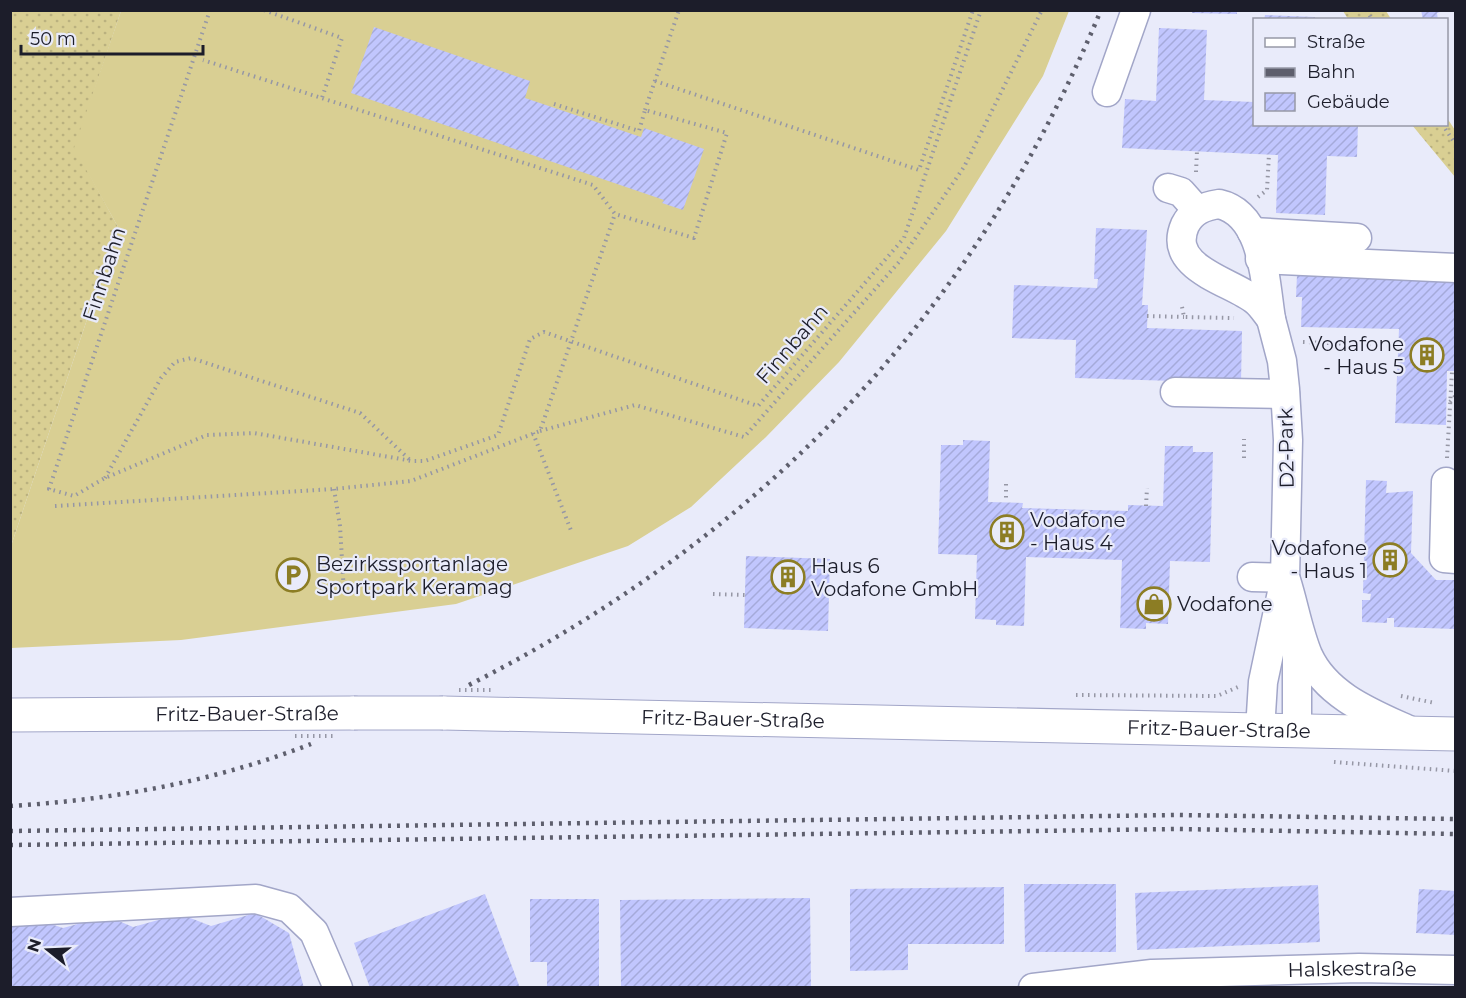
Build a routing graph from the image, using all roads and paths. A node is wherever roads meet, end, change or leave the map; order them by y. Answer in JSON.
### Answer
{"nodes":[{"id":1,"x":210,"y":10,"type":"edge"},
{"id":2,"x":264,"y":10,"type":"edge"},
{"id":3,"x":679,"y":10,"type":"edge"},
{"id":4,"x":973,"y":10,"type":"edge"},
{"id":5,"x":981,"y":10,"type":"edge"},
{"id":6,"x":1042,"y":10,"type":"edge"},
{"id":7,"x":1137,"y":10,"type":"edge"},
{"id":8,"x":1154,"y":10,"type":"edge"},
{"id":9,"x":1125,"y":42,"type":"junction"},
{"id":10,"x":203,"y":60,"type":"dead end"},
{"id":11,"x":655,"y":81,"type":"junction"},
{"id":12,"x":1107,"y":92,"type":"dead end"},
{"id":13,"x":322,"y":98,"type":"junction"},
{"id":14,"x":554,"y":104,"type":"dead end"},
{"id":15,"x":645,"y":110,"type":"junction"},
{"id":16,"x":1443,"y":126,"type":"edge"},
{"id":17,"x":1455,"y":145,"type":"edge"},
{"id":18,"x":1269,"y":154,"type":"dead end"},
{"id":19,"x":1168,"y":188,"type":"dead end"},
{"id":20,"x":1197,"y":210,"type":"junction"},
{"id":21,"x":615,"y":214,"type":"junction"},
{"id":22,"x":1251,"y":235,"type":"junction"},
{"id":23,"x":1357,"y":238,"type":"dead end"},
{"id":24,"x":1455,"y":268,"type":"edge"},
{"id":25,"x":1182,"y":307,"type":"dead end"},
{"id":26,"x":1148,"y":316,"type":"dead end"},
{"id":27,"x":1184,"y":317,"type":"junction"},
{"id":28,"x":1273,"y":330,"type":"junction"},
{"id":29,"x":571,"y":342,"type":"junction"},
{"id":30,"x":1398,"y":346,"type":"dead end"},
{"id":31,"x":1452,"y":372,"type":"dead end"},
{"id":32,"x":1292,"y":391,"type":"junction"},
{"id":33,"x":1175,"y":392,"type":"dead end"},
{"id":34,"x":1455,"y":395,"type":"edge"},
{"id":35,"x":1450,"y":403,"type":"junction"},
{"id":36,"x":540,"y":431,"type":"junction"},
{"id":37,"x":533,"y":433,"type":"junction"},
{"id":38,"x":1244,"y":439,"type":"dead end"},
{"id":39,"x":1244,"y":458,"type":"dead end"},
{"id":40,"x":412,"y":461,"type":"junction"},
{"id":41,"x":1446,"y":473,"type":"joint"},
{"id":42,"x":105,"y":478,"type":"junction"},
{"id":43,"x":1006,"y":483,"type":"dead end"},
{"id":44,"x":1147,"y":488,"type":"dead end"},
{"id":45,"x":334,"y":489,"type":"junction"},
{"id":46,"x":1006,"y":502,"type":"dead end"},
{"id":47,"x":56,"y":506,"type":"dead end"},
{"id":48,"x":1146,"y":506,"type":"dead end"},
{"id":49,"x":572,"y":533,"type":"dead end"},
{"id":50,"x":1455,"y":558,"type":"edge"},
{"id":51,"x":1252,"y":577,"type":"dead end"},
{"id":52,"x":1285,"y":578,"type":"junction"},
{"id":53,"x":344,"y":593,"type":"dead end"},
{"id":54,"x":713,"y":594,"type":"dead end"},
{"id":55,"x":745,"y":595,"type":"dead end"},
{"id":56,"x":1296,"y":620,"type":"junction"},
{"id":57,"x":10,"y":715,"type":"edge"},
{"id":58,"x":1260,"y":730,"type":"junction"},
{"id":59,"x":1297,"y":731,"type":"junction"},
{"id":60,"x":1417,"y":733,"type":"junction"},
{"id":61,"x":1455,"y":734,"type":"edge"},
{"id":62,"x":10,"y":912,"type":"edge"},
{"id":63,"x":1455,"y":970,"type":"edge"},
{"id":64,"x":1357,"y":978,"type":"edge"},
{"id":65,"x":338,"y":987,"type":"edge"},
{"id":66,"x":1033,"y":987,"type":"edge"}],
"edges":[{"from":1,"to":42,"type":"path","name":"Finnbahn"},
{"from":2,"to":13,"type":"path"},
{"from":3,"to":11,"type":"path"},
{"from":4,"to":11,"type":"path"},
{"from":5,"to":29,"type":"path","name":"Finnbahn"},
{"from":6,"to":36,"type":"path"},
{"from":7,"to":9,"type":"street"},
{"from":8,"to":9,"type":"street"},
{"from":9,"to":12,"type":"street"},
{"from":10,"to":13,"type":"path"},
{"from":11,"to":15,"type":"path"},
{"from":13,"to":21,"type":"path"},
{"from":14,"to":15,"type":"path"},
{"from":15,"to":21,"type":"path"},
{"from":16,"to":17,"type":"path"},
{"from":18,"to":22,"type":"path"},
{"from":19,"to":20,"type":"street"},
{"from":20,"to":22,"type":"street"},
{"from":20,"to":28,"type":"street"},
{"from":21,"to":29,"type":"path"},
{"from":22,"to":23,"type":"street"},
{"from":22,"to":24,"type":"street"},
{"from":22,"to":28,"type":"street","name":"D2-Park"},
{"from":25,"to":27,"type":"path"},
{"from":26,"to":27,"type":"path"},
{"from":27,"to":28,"type":"path"},
{"from":28,"to":30,"type":"path"},
{"from":28,"to":32,"type":"street","name":"D2-Park"},
{"from":29,"to":36,"type":"path"},
{"from":29,"to":40,"type":"path","name":"Finnbahn"},
{"from":31,"to":35,"type":"path"},
{"from":32,"to":33,"type":"street"},
{"from":32,"to":52,"type":"street","name":"D2-Park"},
{"from":34,"to":35,"type":"path"},
{"from":35,"to":41,"type":"path"},
{"from":36,"to":37,"type":"path"},
{"from":37,"to":45,"type":"path"},
{"from":37,"to":49,"type":"path"},
{"from":38,"to":39,"type":"path"},
{"from":40,"to":42,"type":"path","name":"Finnbahn"},
{"from":40,"to":42,"type":"path"},
{"from":41,"to":50,"type":"street"},
{"from":43,"to":46,"type":"path"},
{"from":44,"to":48,"type":"path"},
{"from":45,"to":47,"type":"path"},
{"from":45,"to":53,"type":"path"},
{"from":51,"to":52,"type":"street"},
{"from":52,"to":56,"type":"street","name":"D2-Park"},
{"from":52,"to":58,"type":"street","name":"D2-Park"},
{"from":54,"to":55,"type":"path"},
{"from":56,"to":59,"type":"street","name":"D2-Park"},
{"from":56,"to":60,"type":"street","name":"D2-Park"},
{"from":57,"to":58,"type":"main road","name":"Fritz-Bauer-Straße","bridge":true},
{"from":58,"to":59,"type":"main road","name":"Fritz-Bauer-Straße"},
{"from":59,"to":60,"type":"main road","name":"Fritz-Bauer-Straße"},
{"from":60,"to":61,"type":"main road","name":"Fritz-Bauer-Straße"},
{"from":62,"to":65,"type":"street"},
{"from":63,"to":64,"type":"street","name":"Halskestraße"},
{"from":64,"to":66,"type":"street","name":"Halskestraße"}]}
